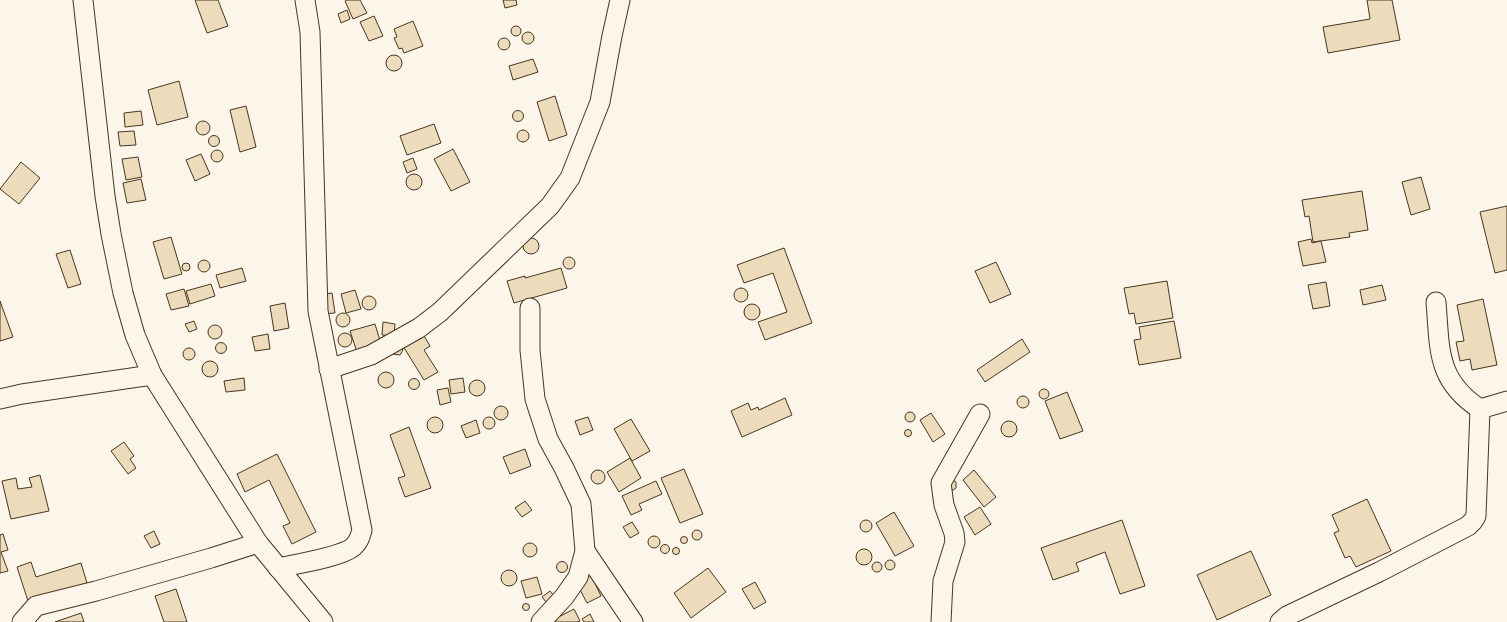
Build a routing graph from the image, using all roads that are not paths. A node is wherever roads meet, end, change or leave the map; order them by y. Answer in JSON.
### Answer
{"nodes":[{"id":1,"x":83,"y":0,"type":"edge"},
{"id":2,"x":305,"y":0,"type":"edge"},
{"id":3,"x":620,"y":0,"type":"edge"},
{"id":4,"x":1436,"y":302,"type":"dead end"},
{"id":5,"x":530,"y":308,"type":"dead end"},
{"id":6,"x":330,"y":369,"type":"junction"},
{"id":7,"x":152,"y":375,"type":"junction"},
{"id":8,"x":0,"y":400,"type":"edge"},
{"id":9,"x":1507,"y":402,"type":"edge"},
{"id":10,"x":1480,"y":409,"type":"junction"},
{"id":11,"x":980,"y":414,"type":"dead end"},
{"id":12,"x":258,"y":543,"type":"junction"},
{"id":13,"x":585,"y":551,"type":"junction"},
{"id":14,"x":278,"y":568,"type":"junction"},
{"id":15,"x":22,"y":622,"type":"edge"},
{"id":16,"x":323,"y":622,"type":"edge"},
{"id":17,"x":541,"y":622,"type":"edge"},
{"id":18,"x":633,"y":622,"type":"edge"},
{"id":19,"x":941,"y":622,"type":"edge"},
{"id":20,"x":1280,"y":622,"type":"edge"}],
"edges":[{"from":1,"to":7,"type":"street"},
{"from":2,"to":6,"type":"street"},
{"from":3,"to":6,"type":"street"},
{"from":4,"to":10,"type":"street"},
{"from":5,"to":13,"type":"street"},
{"from":6,"to":14,"type":"street"},
{"from":7,"to":8,"type":"street"},
{"from":7,"to":12,"type":"street"},
{"from":9,"to":10,"type":"street"},
{"from":10,"to":20,"type":"street"},
{"from":11,"to":19,"type":"street"},
{"from":12,"to":14,"type":"street"},
{"from":12,"to":15,"type":"street"},
{"from":13,"to":17,"type":"street"},
{"from":13,"to":18,"type":"street"},
{"from":14,"to":16,"type":"street"}]}
